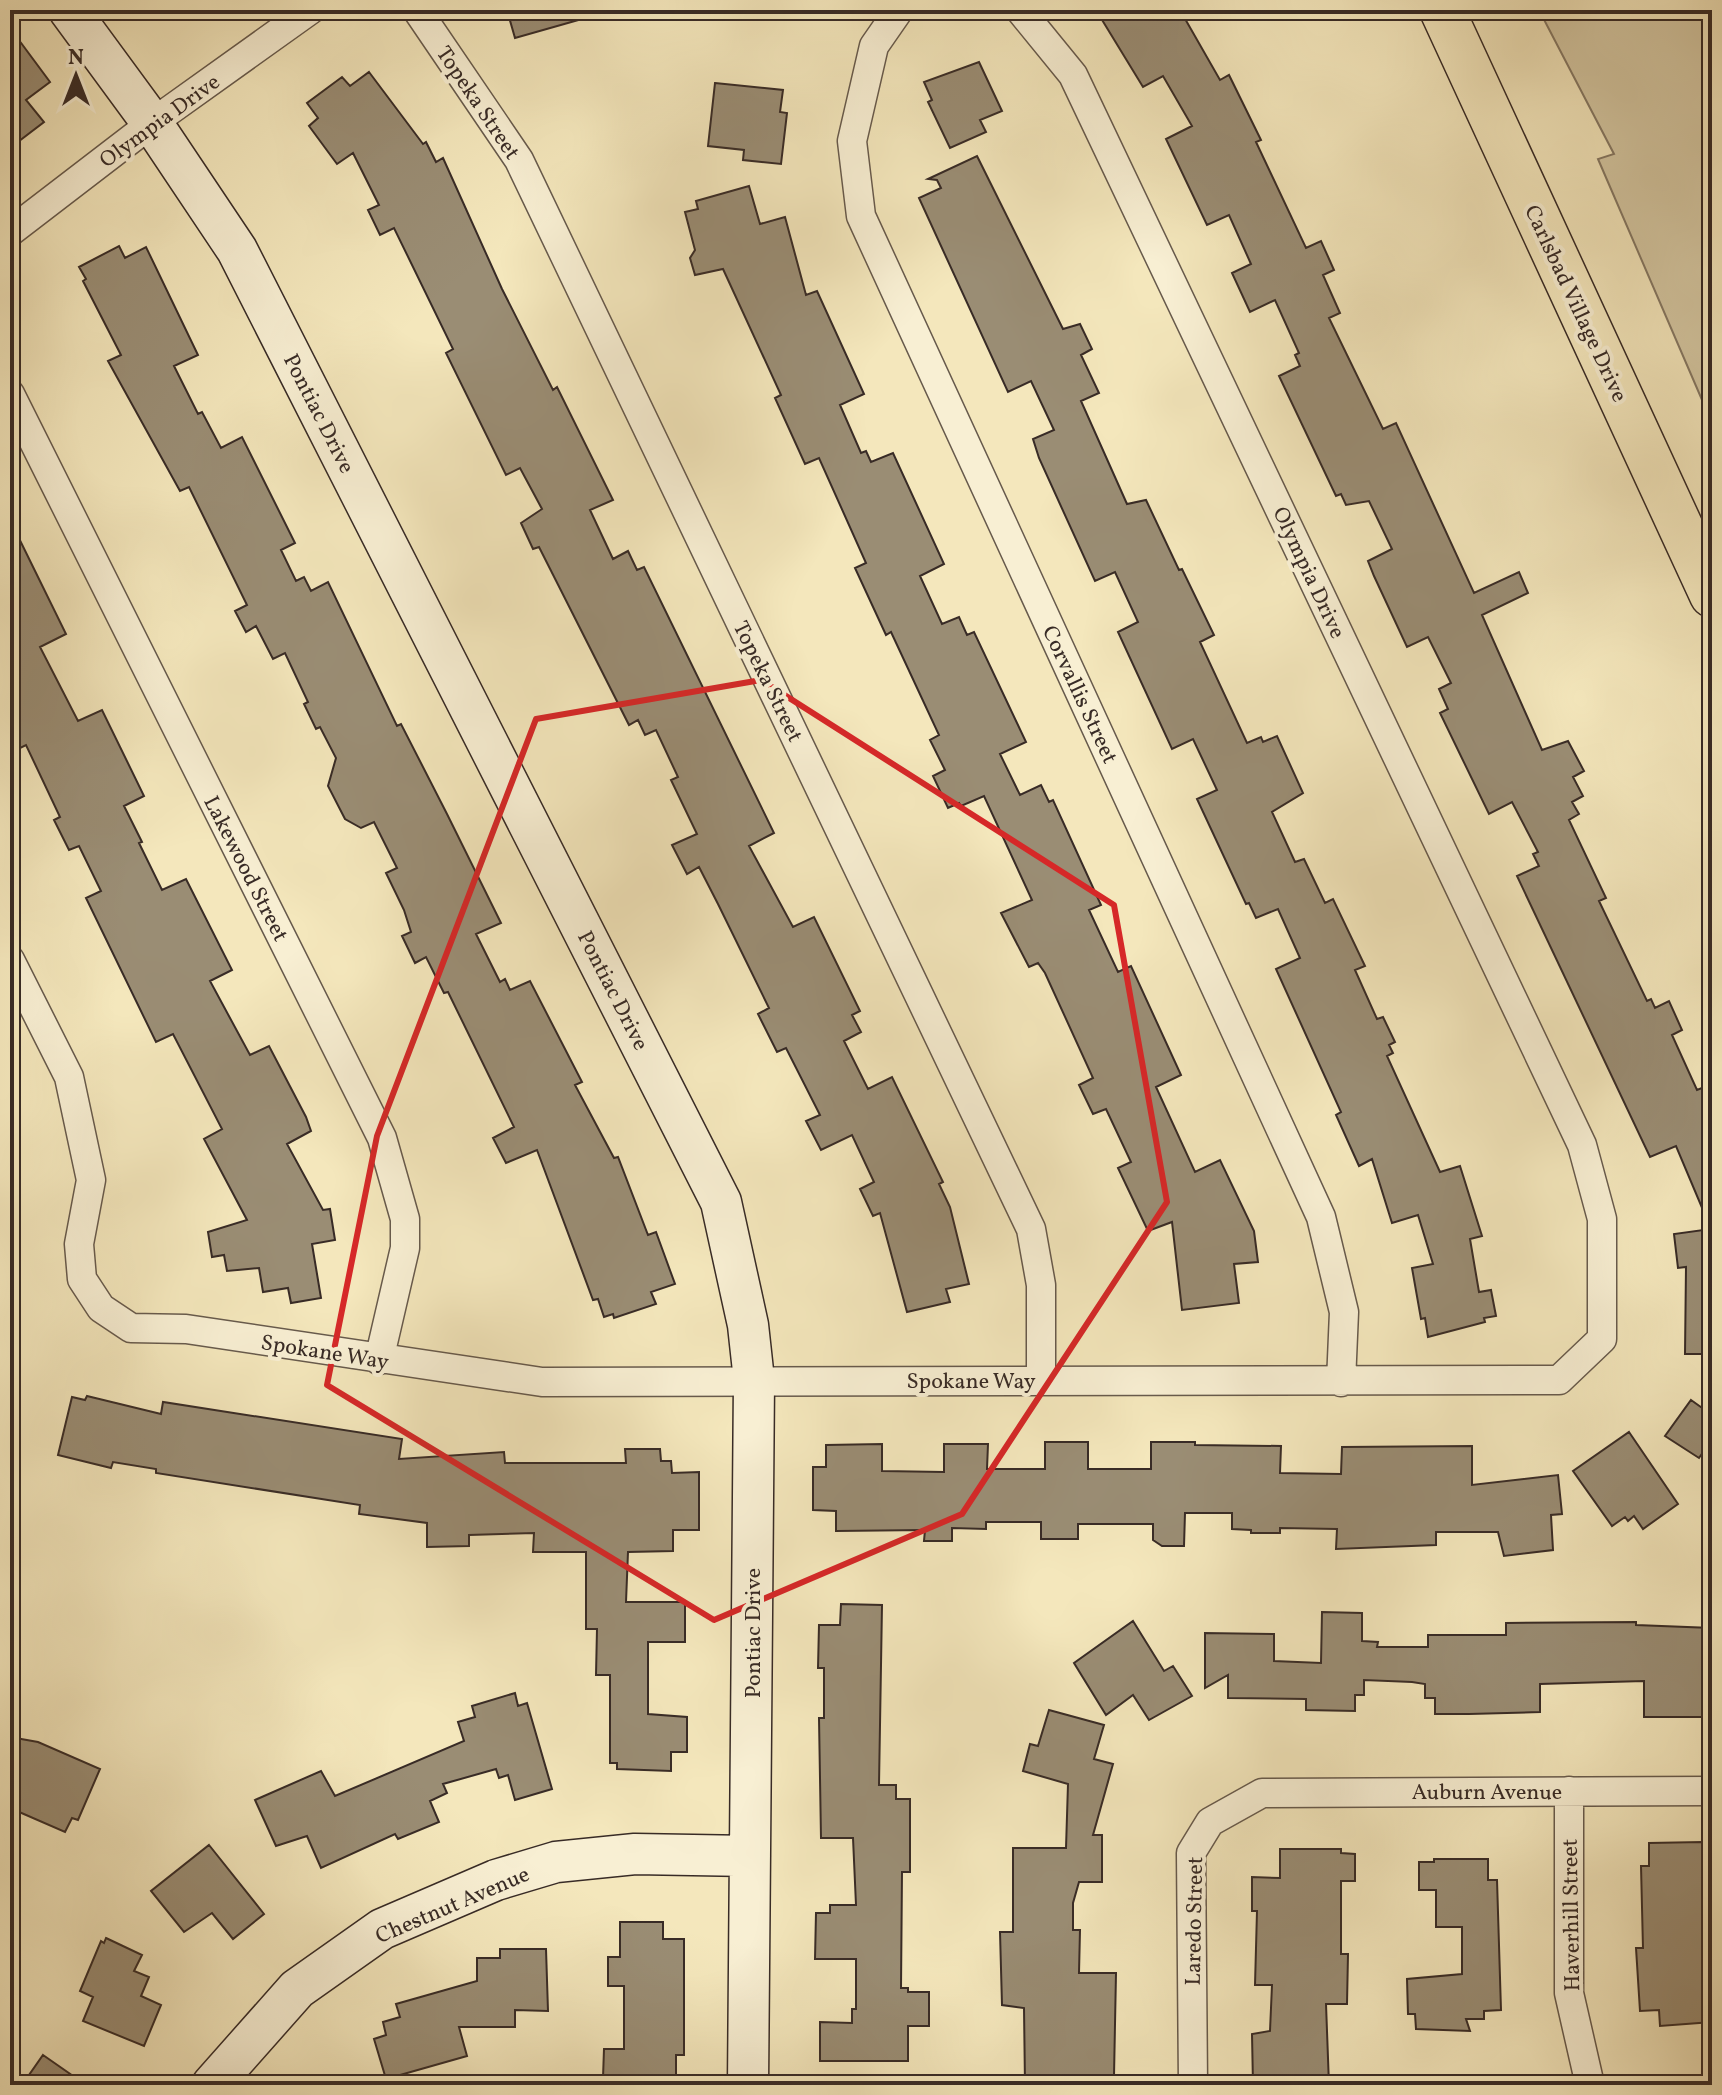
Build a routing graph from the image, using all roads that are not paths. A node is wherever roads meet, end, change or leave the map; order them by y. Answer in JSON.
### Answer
{"nodes":[{"id":1,"x":69,"y":10,"type":"edge"},
{"id":2,"x":310,"y":10,"type":"edge"},
{"id":3,"x":417,"y":10,"type":"edge"},
{"id":4,"x":899,"y":10,"type":"edge"},
{"id":5,"x":1020,"y":10,"type":"edge"},
{"id":6,"x":1442,"y":10,"type":"edge"},
{"id":7,"x":152,"y":123,"type":"junction"},
{"id":8,"x":10,"y":232,"type":"edge"},
{"id":9,"x":10,"y":394,"type":"edge"},
{"id":10,"x":1712,"y":595,"type":"edge"},
{"id":11,"x":10,"y":960,"type":"edge"},
{"id":12,"x":1582,"y":1145,"type":"joint"},
{"id":13,"x":379,"y":1360,"type":"junction"},
{"id":14,"x":754,"y":1380,"type":"junction"},
{"id":15,"x":1041,"y":1380,"type":"junction"},
{"id":16,"x":1341,"y":1382,"type":"junction"},
{"id":17,"x":1569,"y":1791,"type":"junction"},
{"id":18,"x":1712,"y":1791,"type":"edge"},
{"id":19,"x":1262,"y":1793,"type":"joint"},
{"id":20,"x":750,"y":1856,"type":"junction"},
{"id":21,"x":212,"y":2085,"type":"edge"},
{"id":22,"x":748,"y":2085,"type":"edge"},
{"id":23,"x":1193,"y":2085,"type":"edge"},
{"id":24,"x":1590,"y":2085,"type":"edge"}],
"edges":[{"from":1,"to":7,"type":"main road","name":"Pontiac Drive"},
{"from":2,"to":7,"type":"street","name":"Olympia Drive"},
{"from":3,"to":15,"type":"street","name":"Topeka Street"},
{"from":4,"to":16,"type":"street","name":"Corvallis Street"},
{"from":5,"to":12,"type":"street","name":"Olympia Drive"},
{"from":6,"to":10,"type":"main road","name":"Carlsbad Village Drive"},
{"from":7,"to":8,"type":"street","name":"Olympia Drive"},
{"from":7,"to":14,"type":"main road","name":"Pontiac Drive"},
{"from":9,"to":13,"type":"street","name":"Lakewood Street"},
{"from":11,"to":13,"type":"street","name":"Spokane Way"},
{"from":12,"to":16,"type":"street","name":"Spokane Way"},
{"from":13,"to":14,"type":"street","name":"Spokane Way"},
{"from":14,"to":15,"type":"street","name":"Spokane Way"},
{"from":14,"to":20,"type":"main road","name":"Pontiac Drive"},
{"from":15,"to":16,"type":"street","name":"Spokane Way"},
{"from":17,"to":18,"type":"street","name":"Auburn Avenue"},
{"from":17,"to":19,"type":"street","name":"Auburn Avenue"},
{"from":17,"to":24,"type":"street","name":"Haverhill Street"},
{"from":19,"to":23,"type":"street","name":"Laredo Street"},
{"from":20,"to":21,"type":"main road","name":"Chestnut Avenue"},
{"from":20,"to":22,"type":"main road","name":"Pontiac Drive"}]}
